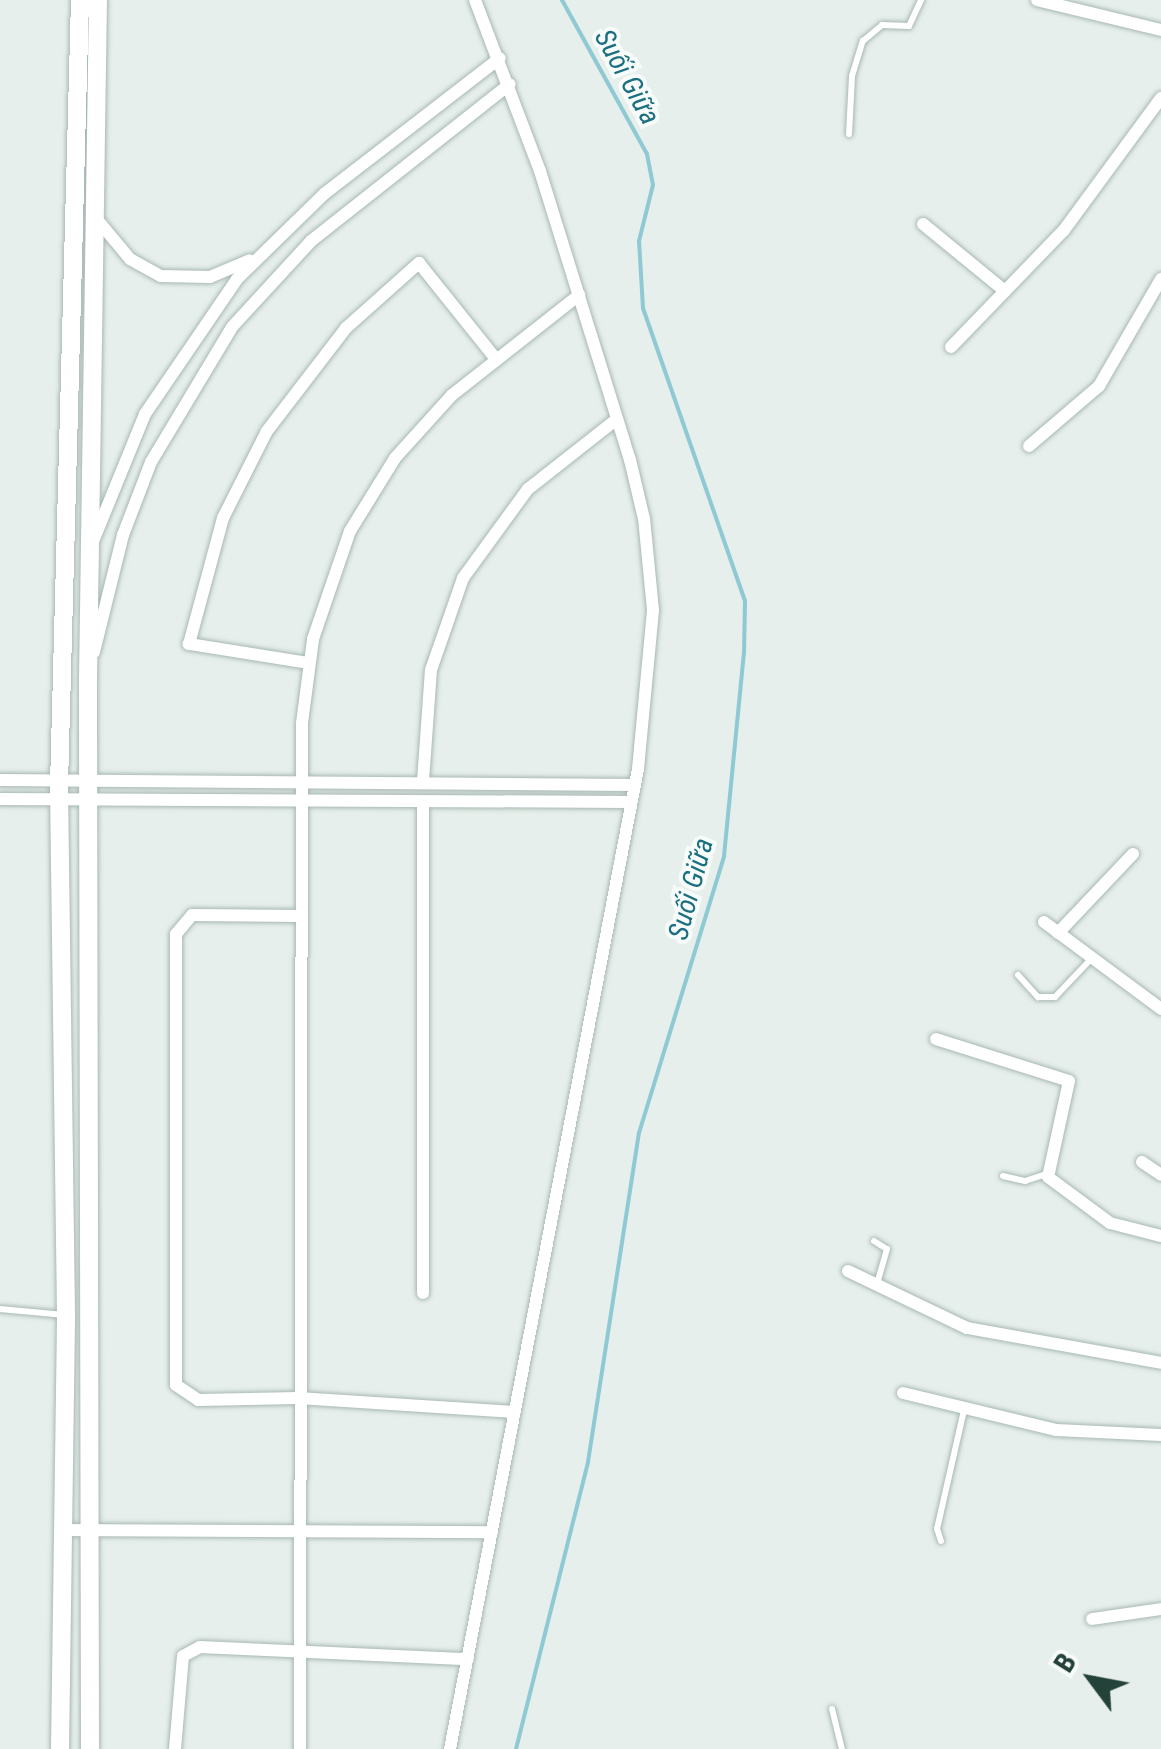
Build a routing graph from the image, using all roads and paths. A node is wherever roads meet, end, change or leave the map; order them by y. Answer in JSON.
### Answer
{"nodes":[{"id":1,"x":80,"y":0,"type":"edge"},
{"id":2,"x":98,"y":0,"type":"edge"},
{"id":3,"x":476,"y":0,"type":"edge"},
{"id":4,"x":920,"y":0,"type":"edge"},
{"id":5,"x":1037,"y":0,"type":"edge"},
{"id":6,"x":1161,"y":30,"type":"edge"},
{"id":7,"x":500,"y":58,"type":"junction"},
{"id":8,"x":510,"y":84,"type":"junction"},
{"id":9,"x":1161,"y":98,"type":"edge"},
{"id":10,"x":849,"y":134,"type":"dead end"},
{"id":11,"x":95,"y":217,"type":"junction"},
{"id":12,"x":923,"y":224,"type":"dead end"},
{"id":13,"x":264,"y":249,"type":"junction"},
{"id":14,"x":1161,"y":280,"type":"edge"},
{"id":15,"x":1005,"y":291,"type":"junction"},
{"id":16,"x":579,"y":296,"type":"junction"},
{"id":17,"x":951,"y":347,"type":"dead end"},
{"id":18,"x":496,"y":358,"type":"junction"},
{"id":19,"x":617,"y":419,"type":"junction"},
{"id":20,"x":1029,"y":446,"type":"dead end"},
{"id":21,"x":90,"y":551,"type":"junction"},
{"id":22,"x":308,"y":663,"type":"junction"},
{"id":23,"x":88,"y":679,"type":"junction"},
{"id":24,"x":302,"y":778,"type":"junction"},
{"id":25,"x":0,"y":780,"type":"edge"},
{"id":26,"x":423,"y":781,"type":"junction"},
{"id":27,"x":634,"y":785,"type":"junction"},
{"id":28,"x":89,"y":792,"type":"junction"},
{"id":29,"x":60,"y":793,"type":"junction"},
{"id":30,"x":0,"y":800,"type":"edge"},
{"id":31,"x":423,"y":802,"type":"junction"},
{"id":32,"x":631,"y":802,"type":"junction"},
{"id":33,"x":302,"y":803,"type":"junction"},
{"id":34,"x":1133,"y":854,"type":"dead end"},
{"id":35,"x":301,"y":916,"type":"junction"},
{"id":36,"x":1044,"y":922,"type":"dead end"},
{"id":37,"x":1058,"y":933,"type":"junction"},
{"id":38,"x":1091,"y":959,"type":"junction"},
{"id":39,"x":1018,"y":975,"type":"dead end"},
{"id":40,"x":1161,"y":1009,"type":"edge"},
{"id":41,"x":936,"y":1039,"type":"dead end"},
{"id":42,"x":1142,"y":1162,"type":"dead end"},
{"id":43,"x":1047,"y":1174,"type":"junction"},
{"id":44,"x":1161,"y":1174,"type":"edge"},
{"id":45,"x":1003,"y":1176,"type":"dead end"},
{"id":46,"x":1161,"y":1236,"type":"edge"},
{"id":47,"x":874,"y":1241,"type":"dead end"},
{"id":48,"x":848,"y":1270,"type":"dead end"},
{"id":49,"x":878,"y":1281,"type":"junction"},
{"id":50,"x":423,"y":1293,"type":"dead end"},
{"id":51,"x":0,"y":1309,"type":"edge"},
{"id":52,"x":66,"y":1315,"type":"junction"},
{"id":53,"x":1161,"y":1363,"type":"edge"},
{"id":54,"x":903,"y":1393,"type":"dead end"},
{"id":55,"x":298,"y":1398,"type":"junction"},
{"id":56,"x":964,"y":1408,"type":"junction"},
{"id":57,"x":515,"y":1412,"type":"junction"},
{"id":58,"x":1161,"y":1435,"type":"edge"},
{"id":59,"x":298,"y":1528,"type":"junction"},
{"id":60,"x":64,"y":1530,"type":"junction"},
{"id":61,"x":94,"y":1530,"type":"junction"},
{"id":62,"x":492,"y":1532,"type":"junction"},
{"id":63,"x":941,"y":1542,"type":"dead end"},
{"id":64,"x":1161,"y":1610,"type":"edge"},
{"id":65,"x":1092,"y":1619,"type":"dead end"},
{"id":66,"x":300,"y":1655,"type":"junction"},
{"id":67,"x":468,"y":1659,"type":"junction"},
{"id":68,"x":832,"y":1710,"type":"dead end"},
{"id":69,"x":60,"y":1749,"type":"edge"},
{"id":70,"x":90,"y":1749,"type":"edge"},
{"id":71,"x":174,"y":1749,"type":"edge"},
{"id":72,"x":300,"y":1749,"type":"edge"},
{"id":73,"x":450,"y":1749,"type":"edge"},
{"id":74,"x":842,"y":1749,"type":"edge"}],
"edges":[{"from":1,"to":29,"type":"street"},
{"from":2,"to":11,"type":"street"},
{"from":3,"to":7,"type":"street"},
{"from":4,"to":10,"type":"lane"},
{"from":5,"to":6,"type":"street"},
{"from":7,"to":8,"type":"street"},
{"from":7,"to":13,"type":"street"},
{"from":8,"to":16,"type":"street"},
{"from":8,"to":23,"type":"street"},
{"from":9,"to":15,"type":"street"},
{"from":11,"to":13,"type":"street"},
{"from":11,"to":21,"type":"street"},
{"from":12,"to":15,"type":"street"},
{"from":13,"to":21,"type":"street"},
{"from":14,"to":20,"type":"street"},
{"from":15,"to":17,"type":"street"},
{"from":16,"to":18,"type":"street"},
{"from":16,"to":19,"type":"street"},
{"from":18,"to":22,"type":"street"},
{"from":18,"to":22,"type":"street"},
{"from":19,"to":26,"type":"street"},
{"from":19,"to":27,"type":"street"},
{"from":21,"to":23,"type":"street"},
{"from":22,"to":24,"type":"street"},
{"from":23,"to":28,"type":"street"},
{"from":24,"to":26,"type":"street"},
{"from":24,"to":28,"type":"street"},
{"from":24,"to":33,"type":"street"},
{"from":25,"to":29,"type":"street"},
{"from":26,"to":27,"type":"street"},
{"from":27,"to":32,"type":"street"},
{"from":28,"to":29,"type":"street"},
{"from":28,"to":33,"type":"street"},
{"from":28,"to":61,"type":"street"},
{"from":29,"to":30,"type":"street"},
{"from":29,"to":52,"type":"street"},
{"from":31,"to":32,"type":"street"},
{"from":31,"to":33,"type":"street"},
{"from":31,"to":50,"type":"street"},
{"from":32,"to":57,"type":"street"},
{"from":33,"to":35,"type":"street"},
{"from":34,"to":37,"type":"street"},
{"from":35,"to":55,"type":"street"},
{"from":35,"to":55,"type":"street"},
{"from":36,"to":37,"type":"street"},
{"from":37,"to":38,"type":"street"},
{"from":38,"to":39,"type":"lane"},
{"from":38,"to":40,"type":"street"},
{"from":41,"to":43,"type":"street"},
{"from":42,"to":44,"type":"street"},
{"from":43,"to":45,"type":"lane"},
{"from":43,"to":46,"type":"street"},
{"from":47,"to":49,"type":"lane"},
{"from":48,"to":49,"type":"street"},
{"from":49,"to":53,"type":"street"},
{"from":51,"to":52,"type":"lane"},
{"from":52,"to":60,"type":"street"},
{"from":54,"to":56,"type":"street"},
{"from":55,"to":57,"type":"street"},
{"from":55,"to":59,"type":"street"},
{"from":56,"to":58,"type":"street"},
{"from":56,"to":63,"type":"lane"},
{"from":57,"to":62,"type":"street"},
{"from":59,"to":61,"type":"street"},
{"from":59,"to":62,"type":"street"},
{"from":59,"to":66,"type":"street"},
{"from":60,"to":61,"type":"street"},
{"from":60,"to":69,"type":"street"},
{"from":61,"to":70,"type":"street"},
{"from":62,"to":67,"type":"street"},
{"from":64,"to":65,"type":"street"},
{"from":66,"to":67,"type":"street"},
{"from":66,"to":71,"type":"street"},
{"from":66,"to":72,"type":"street"},
{"from":67,"to":73,"type":"street"},
{"from":68,"to":74,"type":"lane"}]}
